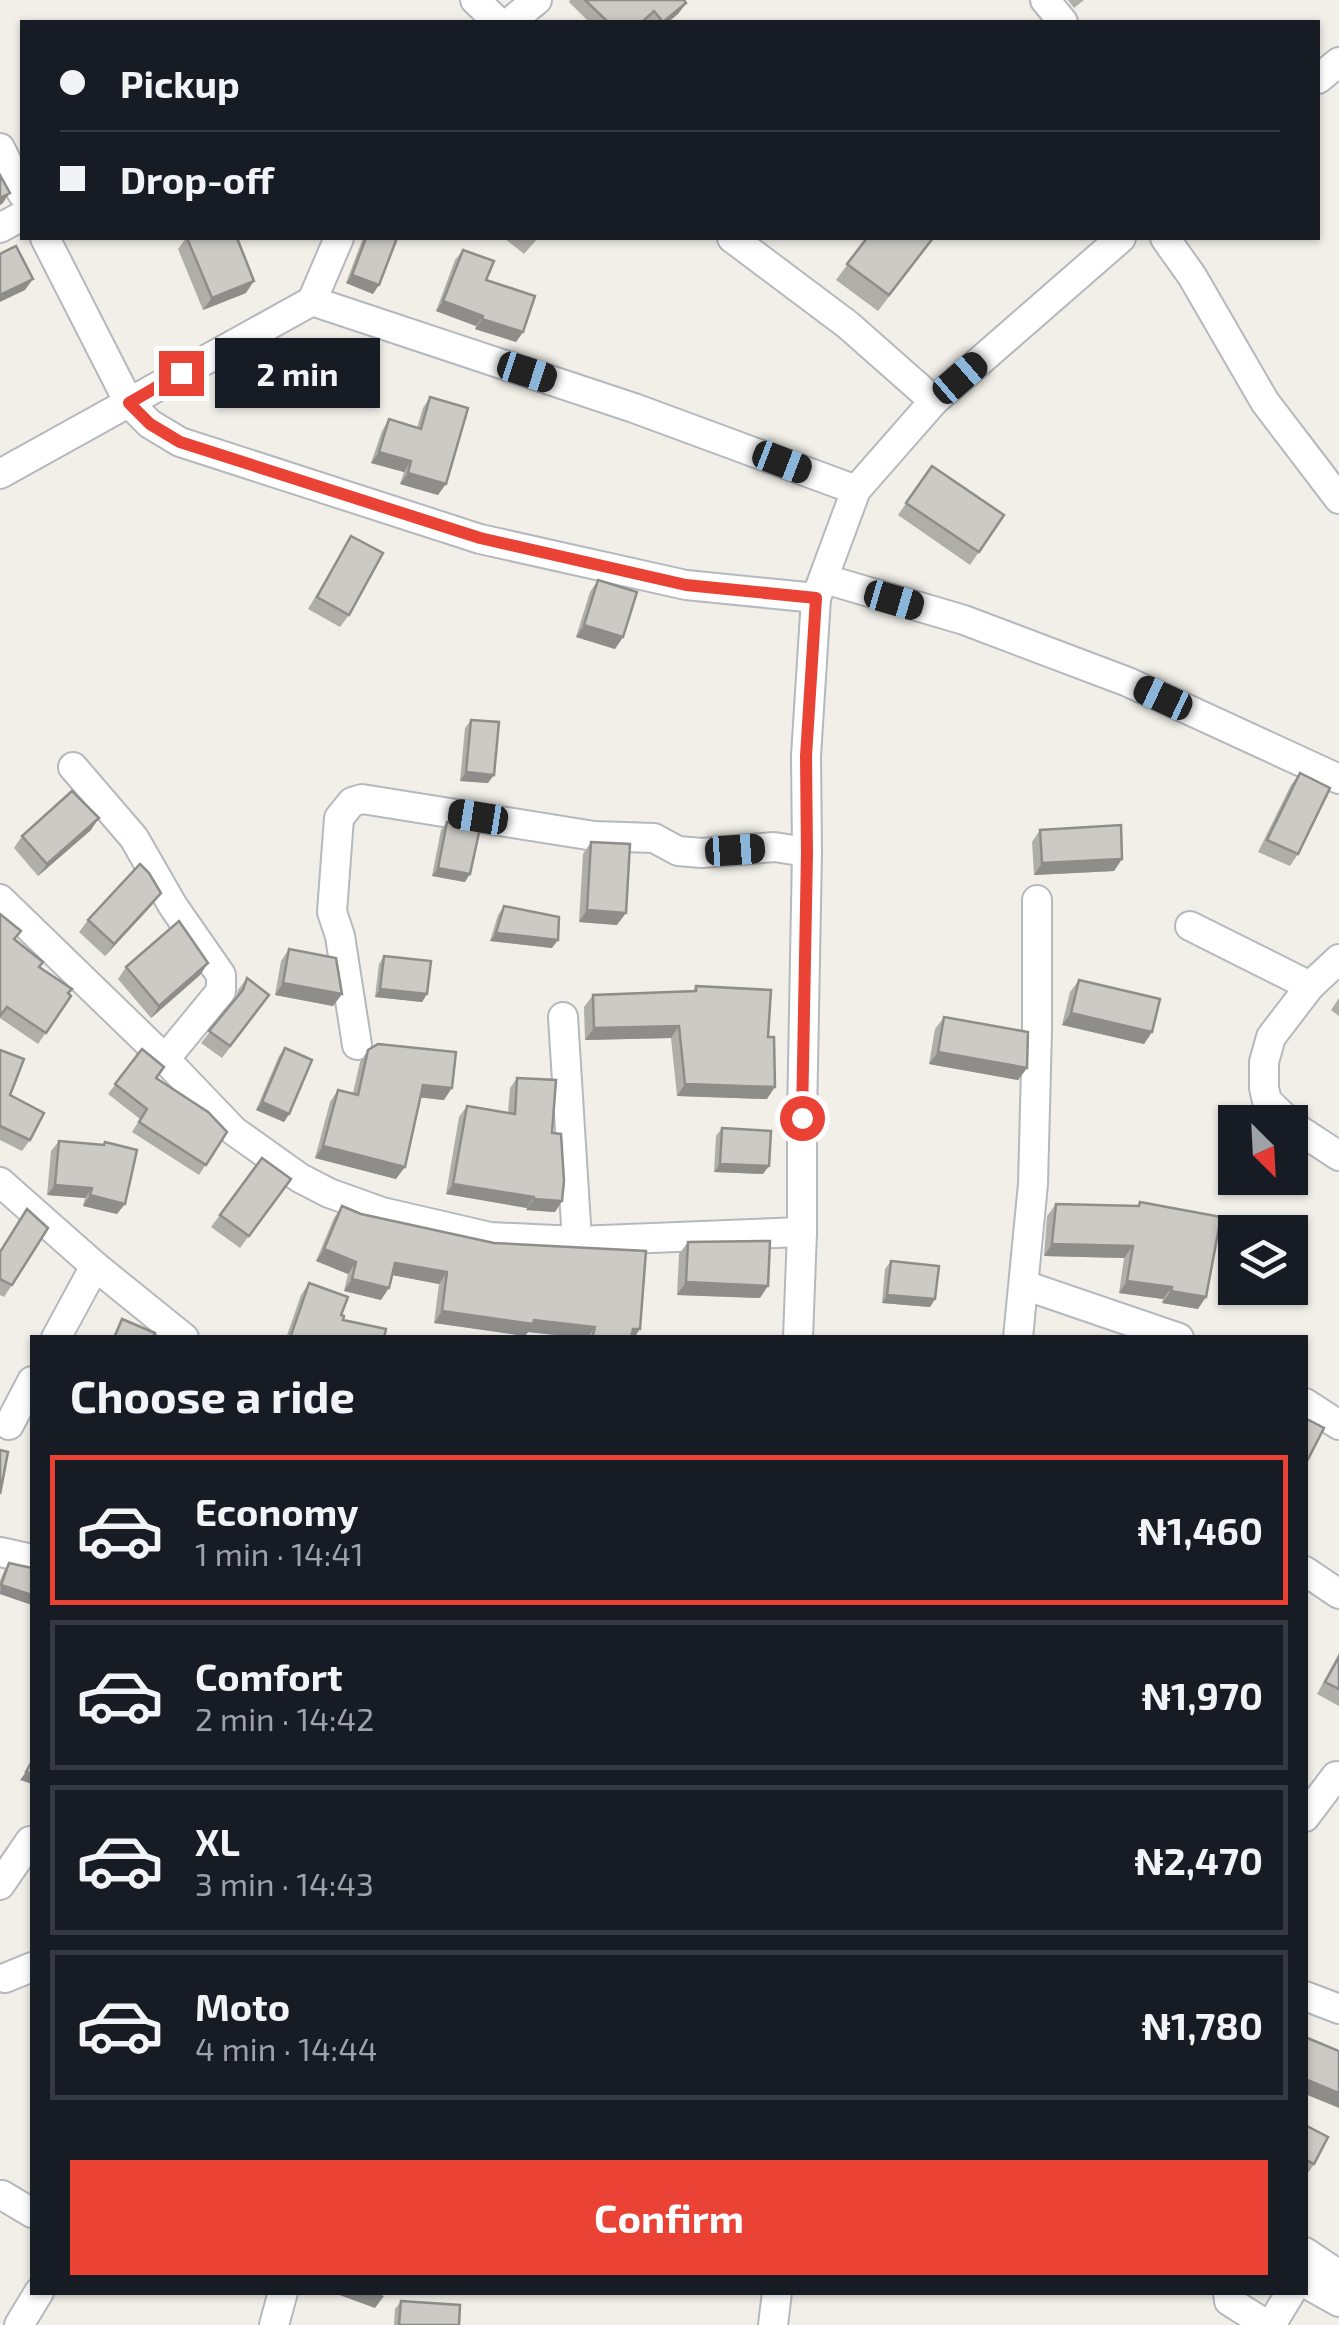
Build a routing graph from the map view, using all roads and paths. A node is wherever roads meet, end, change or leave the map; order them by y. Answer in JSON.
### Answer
{"nodes":[{"id":1,"x":475,"y":0,"type":"edge"},
{"id":2,"x":538,"y":0,"type":"edge"},
{"id":3,"x":1045,"y":0,"type":"edge"},
{"id":4,"x":496,"y":20,"type":"edge"},
{"id":5,"x":513,"y":20,"type":"edge"},
{"id":6,"x":1062,"y":20,"type":"edge"},
{"id":7,"x":0,"y":148,"type":"edge"},
{"id":8,"x":20,"y":189,"type":"edge"},
{"id":9,"x":46,"y":240,"type":"edge"},
{"id":10,"x":338,"y":240,"type":"edge"},
{"id":11,"x":735,"y":240,"type":"edge"},
{"id":12,"x":1119,"y":240,"type":"edge"},
{"id":13,"x":1167,"y":240,"type":"edge"},
{"id":14,"x":312,"y":300,"type":"junction"},
{"id":15,"x":934,"y":401,"type":"junction"},
{"id":16,"x":129,"y":403,"type":"junction"},
{"id":17,"x":0,"y":474,"type":"edge"},
{"id":18,"x":856,"y":490,"type":"junction"},
{"id":19,"x":1339,"y":499,"type":"edge"},
{"id":20,"x":820,"y":589,"type":"junction"},
{"id":21,"x":73,"y":767,"type":"dead end"},
{"id":22,"x":1339,"y":779,"type":"edge"},
{"id":23,"x":807,"y":852,"type":"junction"},
{"id":24,"x":0,"y":899,"type":"edge"},
{"id":25,"x":1038,"y":900,"type":"dead end"},
{"id":26,"x":1190,"y":926,"type":"dead end"},
{"id":27,"x":1339,"y":959,"type":"edge"},
{"id":28,"x":1310,"y":986,"type":"junction"},
{"id":29,"x":563,"y":1017,"type":"dead end"},
{"id":30,"x":358,"y":1045,"type":"dead end"},
{"id":31,"x":165,"y":1059,"type":"junction"},
{"id":32,"x":1271,"y":1105,"type":"edge"},
{"id":33,"x":1308,"y":1136,"type":"edge"},
{"id":34,"x":1339,"y":1156,"type":"edge"},
{"id":35,"x":0,"y":1182,"type":"edge"},
{"id":36,"x":802,"y":1232,"type":"junction"},
{"id":37,"x":577,"y":1241,"type":"junction"},
{"id":38,"x":95,"y":1266,"type":"junction"},
{"id":39,"x":1024,"y":1285,"type":"junction"},
{"id":40,"x":58,"y":1335,"type":"edge"},
{"id":41,"x":180,"y":1335,"type":"edge"},
{"id":42,"x":798,"y":1335,"type":"edge"},
{"id":43,"x":1018,"y":1335,"type":"edge"},
{"id":44,"x":1170,"y":1335,"type":"edge"},
{"id":45,"x":30,"y":1386,"type":"edge"},
{"id":46,"x":1308,"y":1405,"type":"edge"},
{"id":47,"x":9,"y":1425,"type":"dead end"},
{"id":48,"x":1339,"y":1425,"type":"edge"},
{"id":49,"x":0,"y":1552,"type":"edge"},
{"id":50,"x":30,"y":1559,"type":"edge"},
{"id":51,"x":1308,"y":1573,"type":"edge"},
{"id":52,"x":1339,"y":1594,"type":"edge"},
{"id":53,"x":1336,"y":1776,"type":"dead end"},
{"id":54,"x":1308,"y":1813,"type":"edge"},
{"id":55,"x":30,"y":1841,"type":"dead end"},
{"id":56,"x":0,"y":1885,"type":"edge"},
{"id":57,"x":30,"y":1968,"type":"edge"},
{"id":58,"x":2,"y":1981,"type":"edge"},
{"id":59,"x":1308,"y":1997,"type":"edge"},
{"id":60,"x":1339,"y":2008,"type":"edge"},
{"id":61,"x":2,"y":2195,"type":"edge"},
{"id":62,"x":30,"y":2212,"type":"edge"},
{"id":63,"x":1308,"y":2254,"type":"edge"},
{"id":64,"x":1339,"y":2274,"type":"edge"},
{"id":65,"x":1308,"y":2285,"type":"edge"},
{"id":66,"x":37,"y":2295,"type":"edge"},
{"id":67,"x":283,"y":2295,"type":"edge"},
{"id":68,"x":777,"y":2295,"type":"edge"},
{"id":69,"x":1228,"y":2295,"type":"edge"},
{"id":70,"x":1289,"y":2295,"type":"edge"},
{"id":71,"x":1339,"y":2302,"type":"edge"},
{"id":72,"x":19,"y":2325,"type":"edge"},
{"id":73,"x":274,"y":2325,"type":"edge"},
{"id":74,"x":772,"y":2325,"type":"edge"},
{"id":75,"x":1270,"y":2325,"type":"edge"}],
"edges":[{"from":1,"to":4,"type":"street"},
{"from":2,"to":5,"type":"street"},
{"from":3,"to":6,"type":"street"},
{"from":7,"to":8,"type":"street"},
{"from":9,"to":16,"type":"street"},
{"from":10,"to":14,"type":"street"},
{"from":11,"to":15,"type":"street"},
{"from":12,"to":15,"type":"street"},
{"from":13,"to":19,"type":"street"},
{"from":14,"to":16,"type":"street"},
{"from":14,"to":18,"type":"street"},
{"from":15,"to":18,"type":"street"},
{"from":16,"to":17,"type":"street"},
{"from":16,"to":20,"type":"street"},
{"from":18,"to":20,"type":"street"},
{"from":20,"to":22,"type":"street"},
{"from":20,"to":23,"type":"street"},
{"from":21,"to":31,"type":"street"},
{"from":23,"to":30,"type":"street"},
{"from":23,"to":36,"type":"street"},
{"from":24,"to":31,"type":"street"},
{"from":25,"to":39,"type":"street"},
{"from":26,"to":28,"type":"street"},
{"from":27,"to":28,"type":"street"},
{"from":28,"to":32,"type":"street"},
{"from":29,"to":37,"type":"street"},
{"from":31,"to":37,"type":"street"},
{"from":33,"to":34,"type":"street"},
{"from":35,"to":38,"type":"street"},
{"from":36,"to":37,"type":"street"},
{"from":36,"to":42,"type":"street"},
{"from":38,"to":40,"type":"street"},
{"from":38,"to":41,"type":"street"},
{"from":39,"to":43,"type":"street"},
{"from":39,"to":44,"type":"street"},
{"from":45,"to":47,"type":"street"},
{"from":46,"to":48,"type":"street"},
{"from":49,"to":50,"type":"street"},
{"from":51,"to":52,"type":"street"},
{"from":53,"to":54,"type":"street"},
{"from":55,"to":56,"type":"street"},
{"from":57,"to":58,"type":"street"},
{"from":59,"to":60,"type":"street"},
{"from":61,"to":62,"type":"street"},
{"from":63,"to":64,"type":"street"},
{"from":65,"to":71,"type":"street"},
{"from":66,"to":72,"type":"street"},
{"from":67,"to":73,"type":"street"},
{"from":68,"to":74,"type":"street"},
{"from":69,"to":75,"type":"street"},
{"from":70,"to":75,"type":"street"}]}
